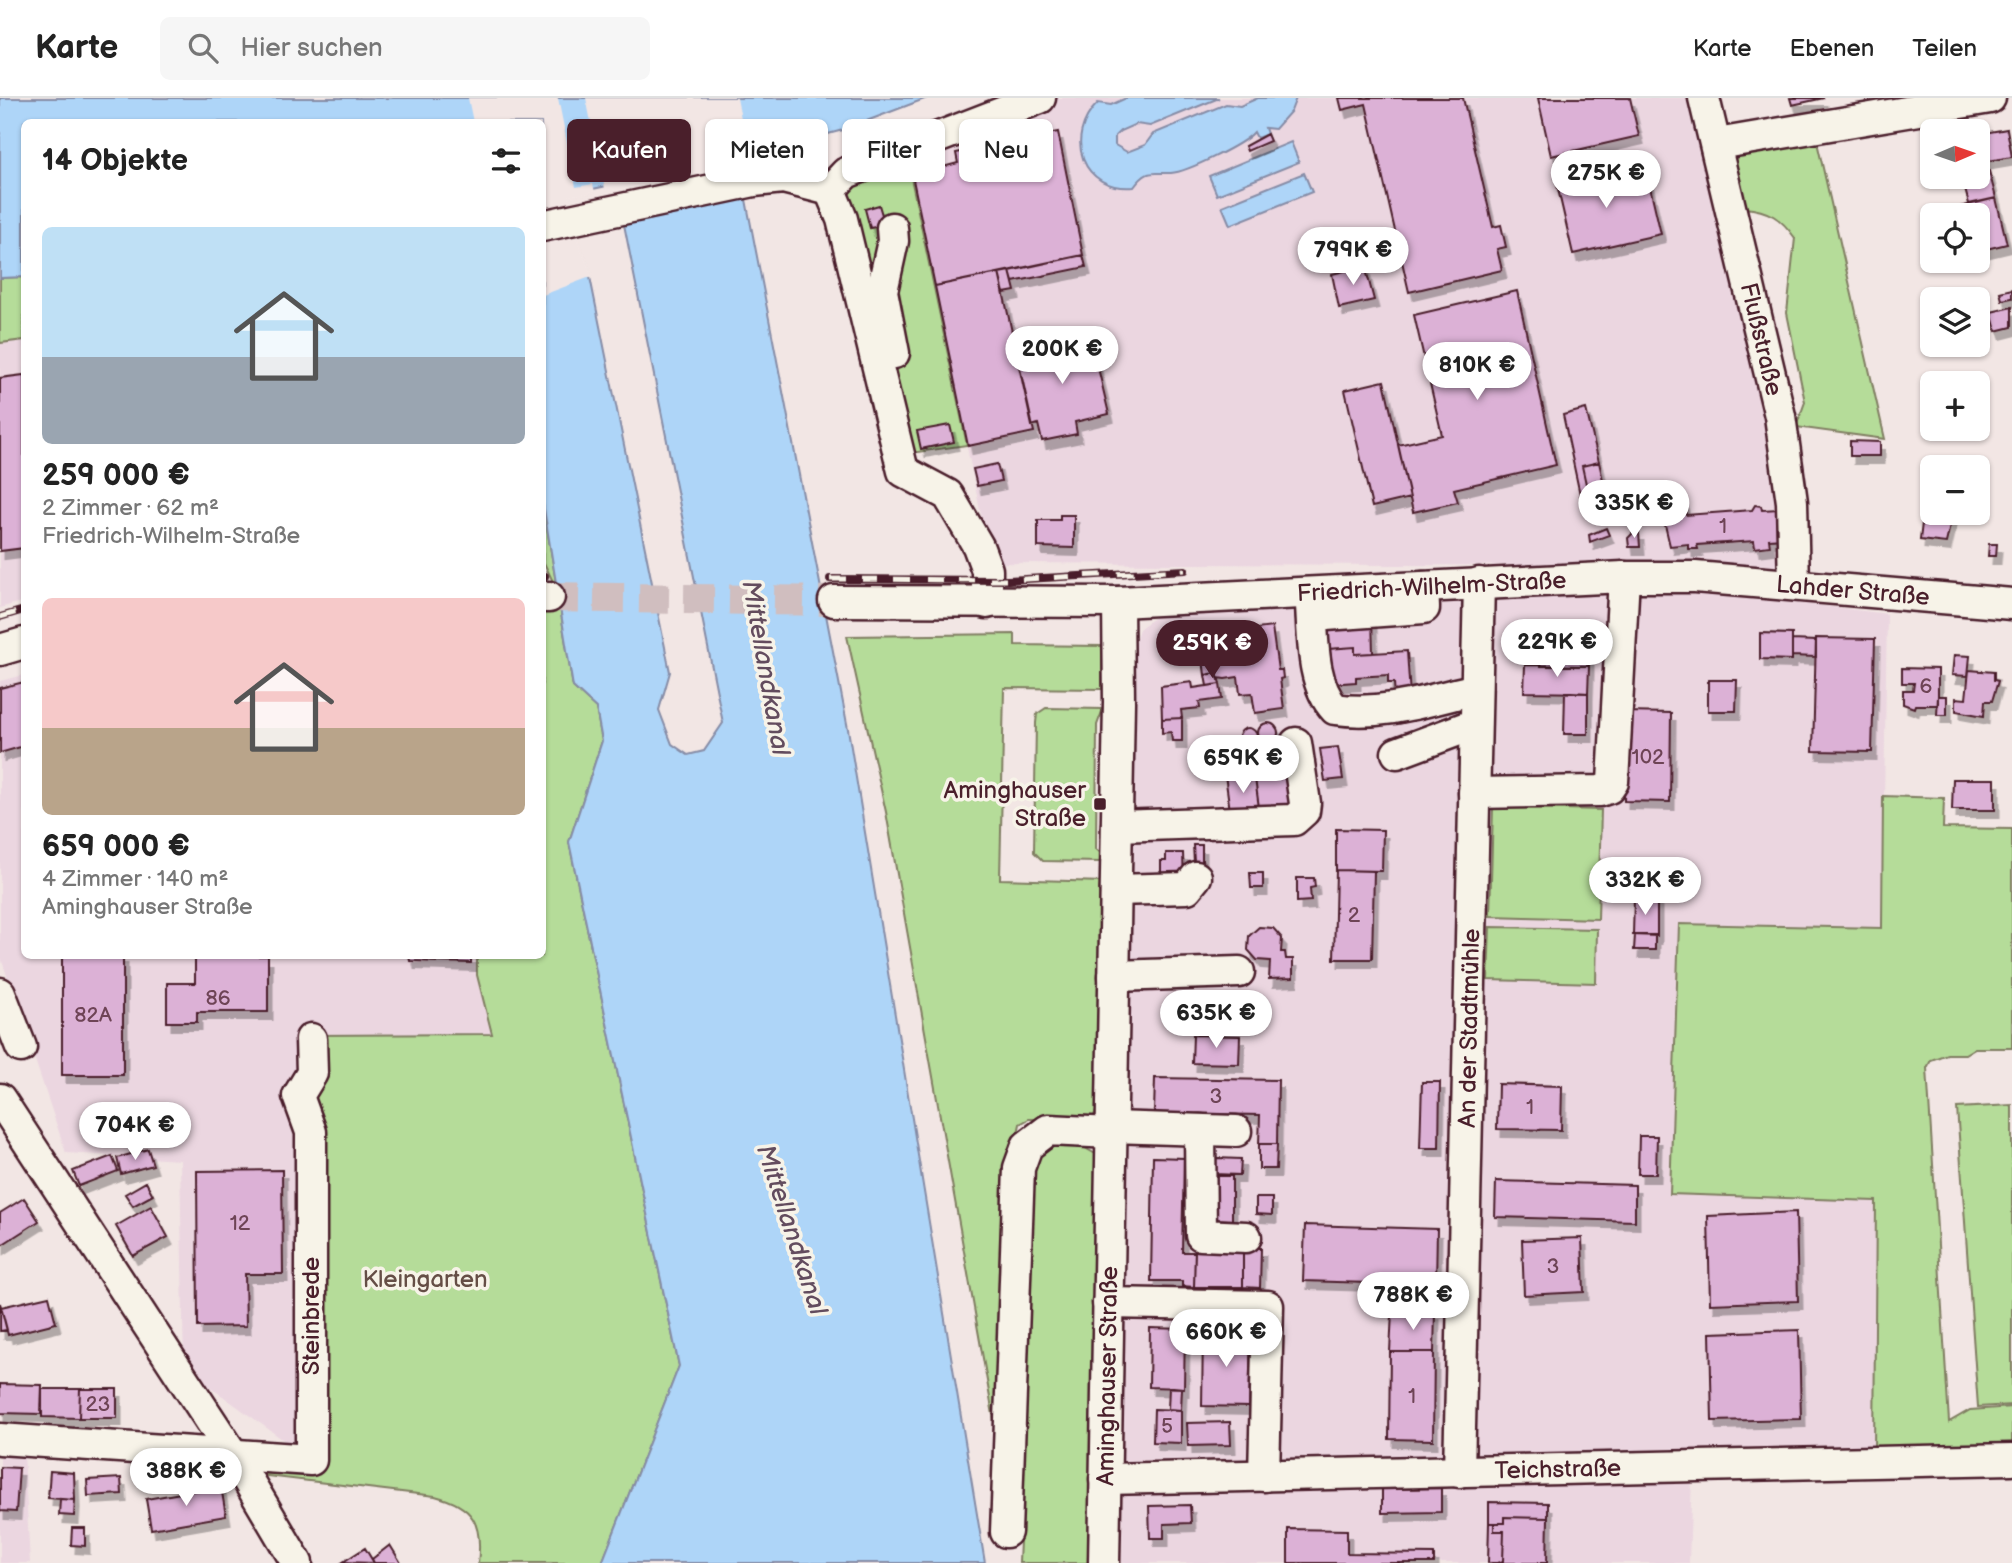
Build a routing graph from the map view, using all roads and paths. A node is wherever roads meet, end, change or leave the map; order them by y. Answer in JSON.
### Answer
{"nodes":[{"id":1,"x":1040,"y":98,"type":"edge"},
{"id":2,"x":1704,"y":98,"type":"edge"},
{"id":3,"x":1990,"y":98,"type":"edge"},
{"id":4,"x":1717,"y":144,"type":"junction"},
{"id":5,"x":830,"y":190,"type":"junction"},
{"id":6,"x":546,"y":225,"type":"edge"},
{"id":7,"x":892,"y":228,"type":"dead end"},
{"id":8,"x":919,"y":480,"type":"junction"},
{"id":9,"x":1624,"y":577,"type":"junction"},
{"id":10,"x":1695,"y":577,"type":"joint"},
{"id":11,"x":1479,"y":583,"type":"junction"},
{"id":12,"x":1794,"y":584,"type":"junction"},
{"id":13,"x":834,"y":601,"type":"tunnel mouth"},
{"id":14,"x":1118,"y":602,"type":"junction"},
{"id":15,"x":987,"y":603,"type":"junction"},
{"id":16,"x":1311,"y":604,"type":"junction"},
{"id":17,"x":2012,"y":604,"type":"edge"},
{"id":18,"x":21,"y":644,"type":"edge"},
{"id":19,"x":0,"y":650,"type":"edge"},
{"id":20,"x":1476,"y":689,"type":"junction"},
{"id":21,"x":1475,"y":723,"type":"junction"},
{"id":22,"x":1296,"y":743,"type":"dead end"},
{"id":23,"x":1396,"y":753,"type":"dead end"},
{"id":24,"x":1474,"y":793,"type":"junction"},
{"id":25,"x":1117,"y":826,"type":"junction"},
{"id":26,"x":1196,"y":877,"type":"dead end"},
{"id":27,"x":1116,"y":890,"type":"junction"},
{"id":28,"x":1239,"y":972,"type":"dead end"},
{"id":29,"x":1114,"y":976,"type":"junction"},
{"id":30,"x":0,"y":993,"type":"edge"},
{"id":31,"x":311,"y":1039,"type":"dead end"},
{"id":32,"x":21,"y":1047,"type":"dead end"},
{"id":33,"x":0,"y":1099,"type":"edge"},
{"id":34,"x":1112,"y":1130,"type":"junction"},
{"id":35,"x":1200,"y":1130,"type":"junction"},
{"id":36,"x":1236,"y":1131,"type":"dead end"},
{"id":37,"x":1246,"y":1237,"type":"dead end"},
{"id":38,"x":1108,"y":1303,"type":"junction"},
{"id":39,"x":0,"y":1439,"type":"edge"},
{"id":40,"x":233,"y":1455,"type":"junction"},
{"id":41,"x":2012,"y":1460,"type":"edge"},
{"id":42,"x":1459,"y":1472,"type":"junction"},
{"id":43,"x":1264,"y":1476,"type":"junction"},
{"id":44,"x":1105,"y":1479,"type":"junction"},
{"id":45,"x":1006,"y":1532,"type":"dead end"},
{"id":46,"x":297,"y":1563,"type":"edge"},
{"id":47,"x":1104,"y":1563,"type":"edge"}],
"edges":[{"from":1,"to":5,"type":"street"},
{"from":2,"to":4,"type":"street","name":"Flußstraße"},
{"from":3,"to":4,"type":"street"},
{"from":4,"to":12,"type":"street","name":"Flußstraße"},
{"from":5,"to":6,"type":"street"},
{"from":5,"to":8,"type":"street"},
{"from":7,"to":8,"type":"street"},
{"from":8,"to":15,"type":"street"},
{"from":9,"to":10,"type":"street","name":"Friedrich-Wilhelm-Straße"},
{"from":9,"to":11,"type":"street","name":"Friedrich-Wilhelm-Straße"},
{"from":9,"to":24,"type":"street"},
{"from":10,"to":12,"type":"street","name":"Lahder Straße"},
{"from":11,"to":16,"type":"street","name":"Friedrich-Wilhelm-Straße"},
{"from":11,"to":20,"type":"street","name":"An der Stadtmühle"},
{"from":12,"to":17,"type":"street","name":"Lahder Straße"},
{"from":13,"to":15,"type":"street","name":"Friedrich-Wilhelm-Straße"},
{"from":14,"to":15,"type":"street","name":"Friedrich-Wilhelm-Straße"},
{"from":14,"to":16,"type":"street","name":"Friedrich-Wilhelm-Straße"},
{"from":14,"to":25,"type":"street","name":"Aminghauser Straße"},
{"from":16,"to":20,"type":"street"},
{"from":18,"to":19,"type":"street"},
{"from":20,"to":21,"type":"street","name":"An der Stadtmühle"},
{"from":21,"to":23,"type":"street"},
{"from":21,"to":24,"type":"street","name":"An der Stadtmühle"},
{"from":22,"to":25,"type":"street"},
{"from":24,"to":42,"type":"street","name":"An der Stadtmühle"},
{"from":25,"to":27,"type":"street","name":"Aminghauser Straße"},
{"from":26,"to":27,"type":"street"},
{"from":27,"to":29,"type":"street","name":"Aminghauser Straße"},
{"from":28,"to":29,"type":"street"},
{"from":29,"to":34,"type":"street","name":"Aminghauser Straße"},
{"from":30,"to":32,"type":"street"},
{"from":31,"to":40,"type":"street","name":"Steinbrede"},
{"from":33,"to":40,"type":"street"},
{"from":34,"to":35,"type":"street"},
{"from":34,"to":38,"type":"street","name":"Aminghauser Straße"},
{"from":34,"to":45,"type":"street"},
{"from":35,"to":36,"type":"street"},
{"from":35,"to":37,"type":"street"},
{"from":38,"to":43,"type":"street"},
{"from":38,"to":44,"type":"street","name":"Aminghauser Straße"},
{"from":39,"to":40,"type":"street"},
{"from":40,"to":46,"type":"street"},
{"from":41,"to":42,"type":"street","name":"Teichstraße"},
{"from":42,"to":43,"type":"street","name":"Teichstraße"},
{"from":43,"to":44,"type":"street","name":"Teichstraße"},
{"from":44,"to":47,"type":"street","name":"Aminghauser Straße"}]}
